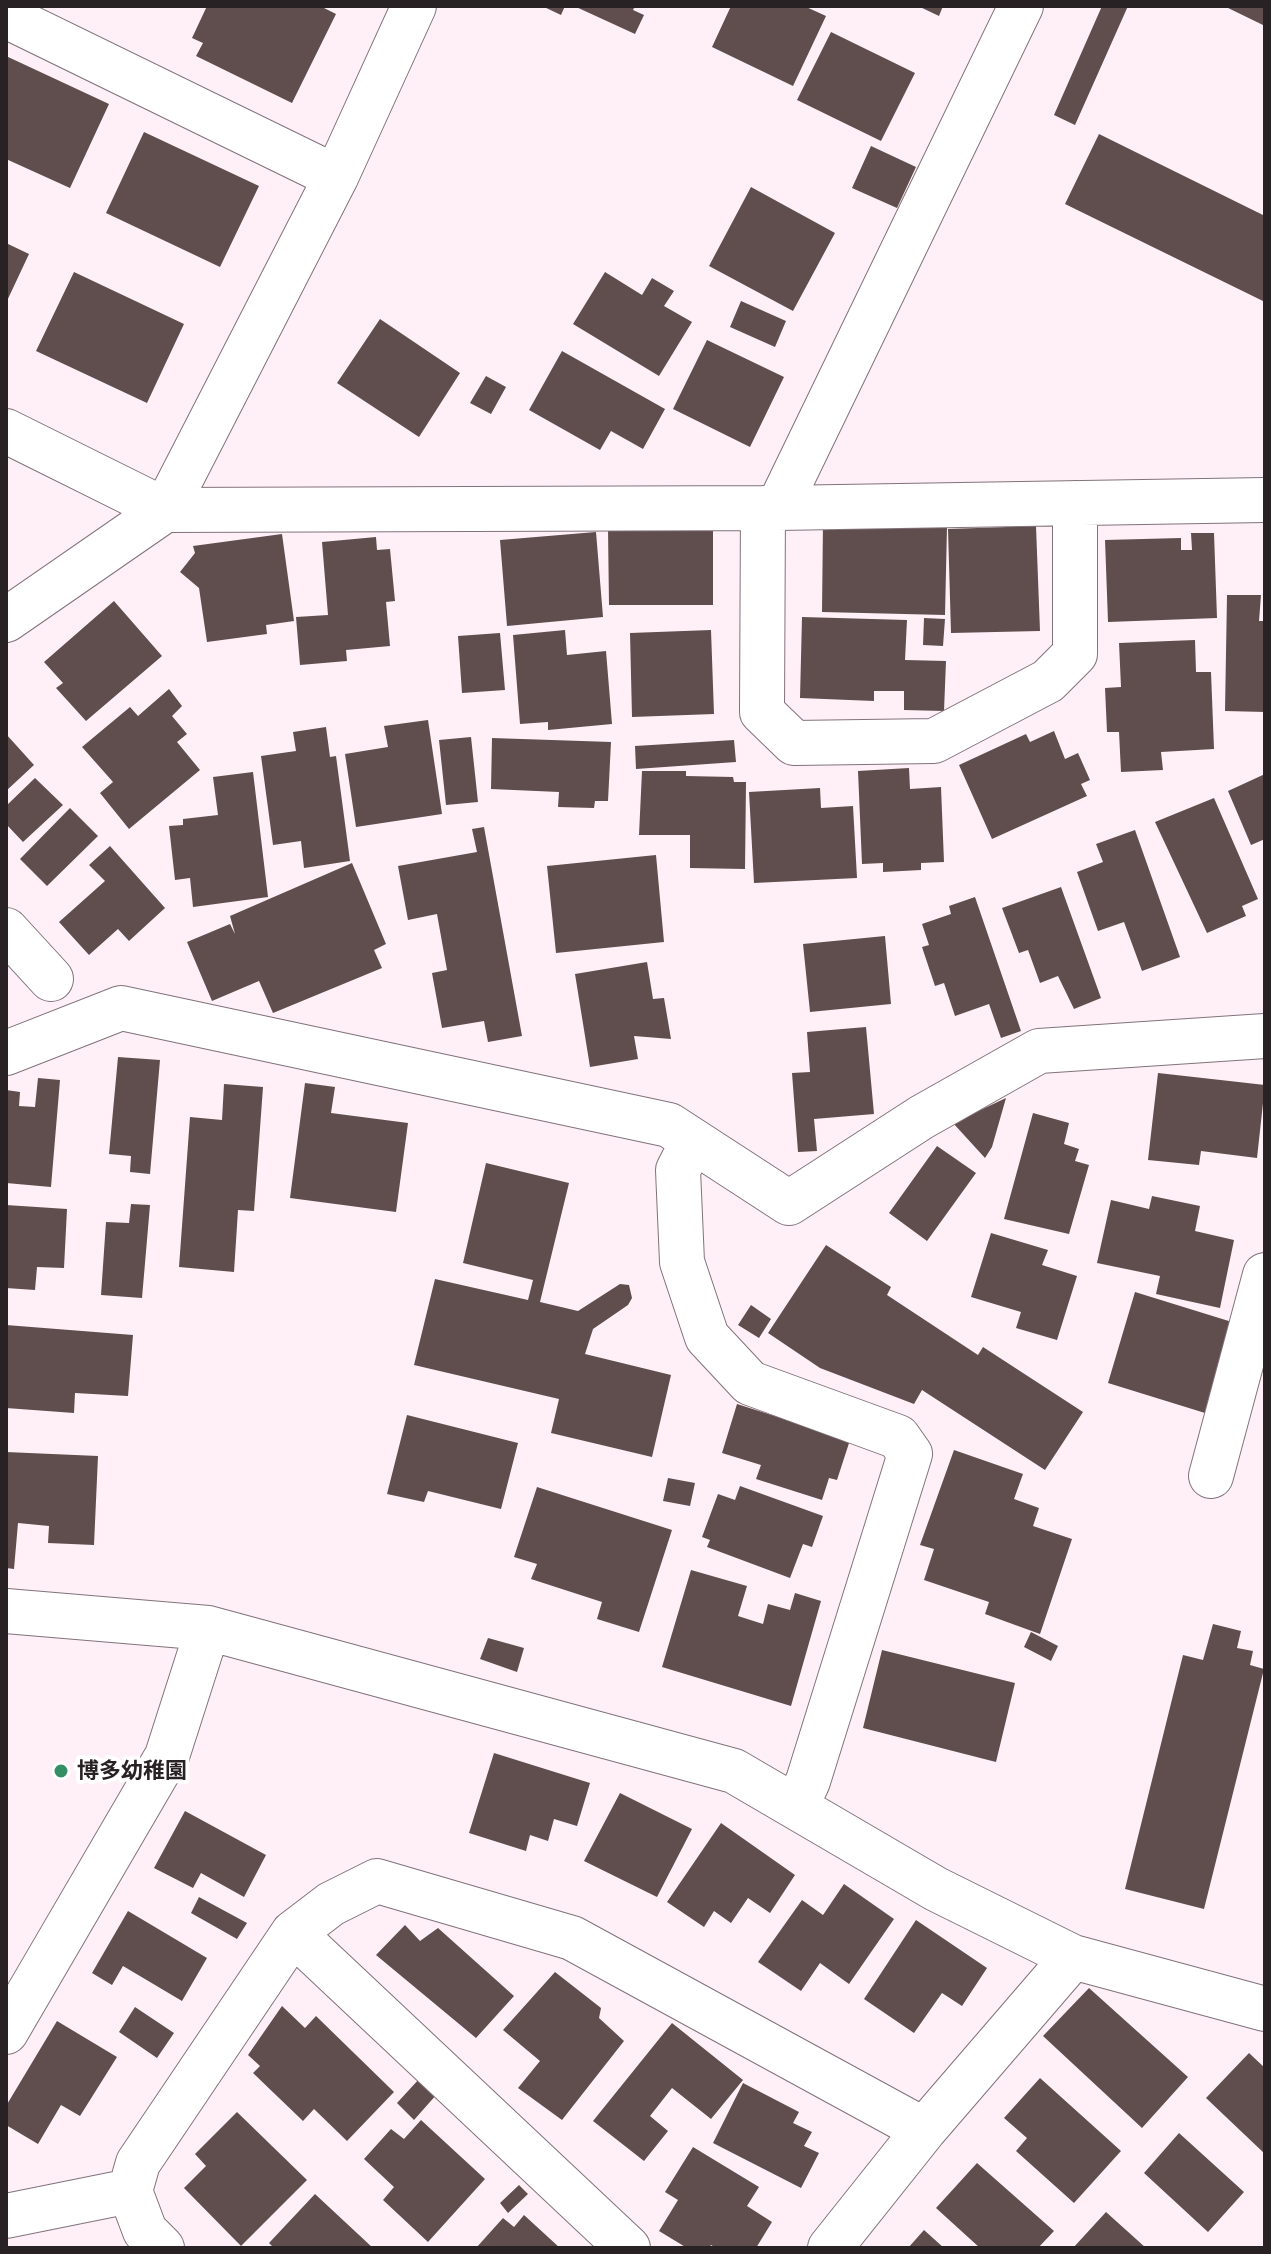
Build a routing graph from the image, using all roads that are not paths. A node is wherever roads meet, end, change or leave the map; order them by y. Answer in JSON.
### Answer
{"nodes":[{"id":1,"x":414,"y":6,"type":"edge"},
{"id":2,"x":1021,"y":6,"type":"edge"},
{"id":3,"x":6,"y":16,"type":"edge"},
{"id":4,"x":336,"y":177,"type":"junction"},
{"id":5,"x":6,"y":431,"type":"edge"},
{"id":6,"x":1265,"y":500,"type":"edge"},
{"id":7,"x":1075,"y":503,"type":"junction"},
{"id":8,"x":771,"y":508,"type":"junction"},
{"id":9,"x":165,"y":510,"type":"junction"},
{"id":10,"x":6,"y":620,"type":"edge"},
{"id":11,"x":6,"y":930,"type":"edge"},
{"id":12,"x":51,"y":979,"type":"dead end"},
{"id":13,"x":1265,"y":1036,"type":"edge"},
{"id":14,"x":6,"y":1053,"type":"edge"},
{"id":15,"x":693,"y":1141,"type":"junction"},
{"id":16,"x":1265,"y":1275,"type":"edge"},
{"id":17,"x":1211,"y":1476,"type":"dead end"},
{"id":18,"x":6,"y":1611,"type":"edge"},
{"id":19,"x":208,"y":1628,"type":"junction"},
{"id":20,"x":796,"y":1807,"type":"junction"},
{"id":21,"x":293,"y":1933,"type":"junction"},
{"id":22,"x":1073,"y":1957,"type":"junction"},
{"id":23,"x":1265,"y":2009,"type":"edge"},
{"id":24,"x":6,"y":2032,"type":"edge"},
{"id":25,"x":924,"y":2130,"type":"junction"},
{"id":26,"x":130,"y":2191,"type":"junction"},
{"id":27,"x":6,"y":2216,"type":"edge"},
{"id":28,"x":162,"y":2248,"type":"edge"},
{"id":29,"x":628,"y":2248,"type":"edge"},
{"id":30,"x":830,"y":2248,"type":"edge"}],
"edges":[{"from":1,"to":4,"type":"street"},
{"from":2,"to":8,"type":"street"},
{"from":3,"to":4,"type":"street"},
{"from":4,"to":9,"type":"street"},
{"from":5,"to":9,"type":"street"},
{"from":6,"to":7,"type":"street"},
{"from":7,"to":8,"type":"street"},
{"from":7,"to":8,"type":"street"},
{"from":8,"to":9,"type":"street"},
{"from":9,"to":10,"type":"street"},
{"from":11,"to":12,"type":"street"},
{"from":13,"to":15,"type":"street"},
{"from":14,"to":15,"type":"street"},
{"from":15,"to":20,"type":"street"},
{"from":16,"to":17,"type":"street"},
{"from":18,"to":19,"type":"street"},
{"from":19,"to":20,"type":"street"},
{"from":19,"to":24,"type":"street"},
{"from":20,"to":22,"type":"street"},
{"from":21,"to":25,"type":"street"},
{"from":21,"to":26,"type":"street"},
{"from":21,"to":29,"type":"street"},
{"from":22,"to":23,"type":"street"},
{"from":22,"to":25,"type":"street"},
{"from":25,"to":30,"type":"street"},
{"from":26,"to":27,"type":"street"},
{"from":26,"to":28,"type":"street"}]}
